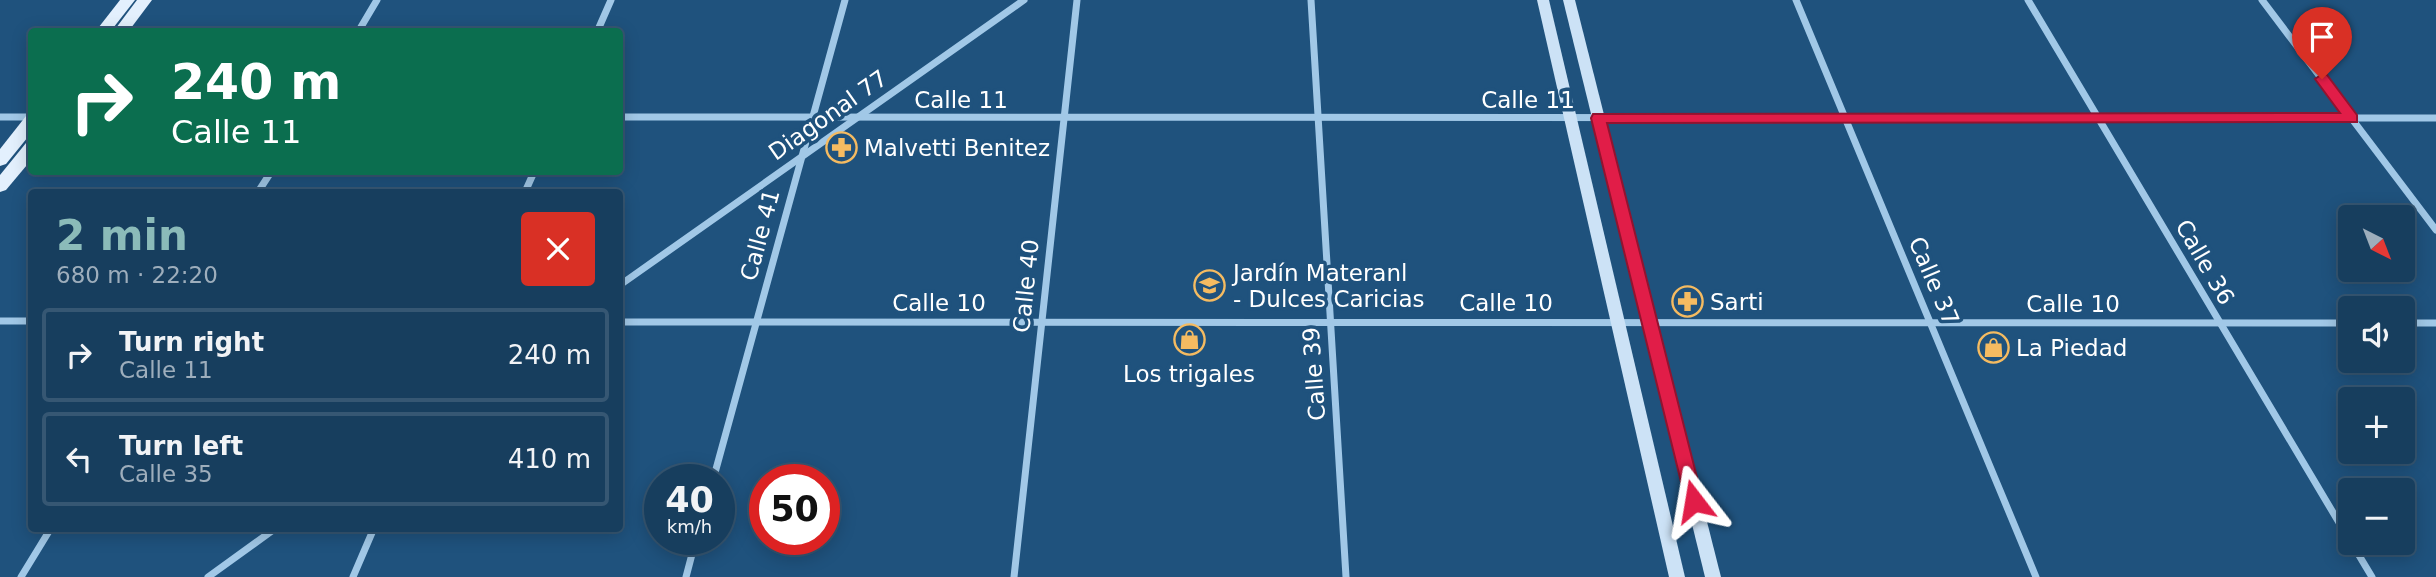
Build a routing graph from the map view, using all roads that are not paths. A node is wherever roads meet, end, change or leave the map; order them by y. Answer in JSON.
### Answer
{"nodes":[{"id":1,"x":128,"y":0,"type":"edge"},
{"id":2,"x":145,"y":0,"type":"edge"},
{"id":3,"x":377,"y":0,"type":"edge"},
{"id":4,"x":611,"y":0,"type":"edge"},
{"id":5,"x":845,"y":0,"type":"edge"},
{"id":6,"x":1024,"y":0,"type":"edge"},
{"id":7,"x":1076,"y":0,"type":"edge"},
{"id":8,"x":1311,"y":0,"type":"edge"},
{"id":9,"x":1543,"y":0,"type":"edge"},
{"id":10,"x":1569,"y":0,"type":"edge"},
{"id":11,"x":1796,"y":0,"type":"edge"},
{"id":12,"x":2028,"y":0,"type":"edge"},
{"id":13,"x":2262,"y":0,"type":"edge"},
{"id":14,"x":105,"y":28,"type":"edge"},
{"id":15,"x":123,"y":28,"type":"edge"},
{"id":16,"x":360,"y":28,"type":"edge"},
{"id":17,"x":599,"y":28,"type":"edge"},
{"id":18,"x":0,"y":117,"type":"edge"},
{"id":19,"x":623,"y":117,"type":"edge"},
{"id":20,"x":813,"y":117,"type":"junction"},
{"id":21,"x":859,"y":117,"type":"junction"},
{"id":22,"x":1064,"y":117,"type":"junction"},
{"id":23,"x":1318,"y":117,"type":"junction"},
{"id":24,"x":28,"y":118,"type":"edge"},
{"id":25,"x":1571,"y":118,"type":"junction"},
{"id":26,"x":1598,"y":118,"type":"junction"},
{"id":27,"x":1845,"y":118,"type":"junction"},
{"id":28,"x":2098,"y":118,"type":"junction"},
{"id":29,"x":2351,"y":118,"type":"junction"},
{"id":30,"x":2436,"y":118,"type":"edge"},
{"id":31,"x":28,"y":123,"type":"edge"},
{"id":32,"x":28,"y":152,"type":"edge"},
{"id":33,"x":801,"y":158,"type":"junction"},
{"id":34,"x":0,"y":160,"type":"edge"},
{"id":35,"x":0,"y":186,"type":"edge"},
{"id":36,"x":2436,"y":230,"type":"edge"},
{"id":37,"x":623,"y":283,"type":"edge"},
{"id":38,"x":0,"y":321,"type":"edge"},
{"id":39,"x":28,"y":321,"type":"edge"},
{"id":40,"x":623,"y":322,"type":"edge"},
{"id":41,"x":756,"y":322,"type":"junction"},
{"id":42,"x":1041,"y":322,"type":"junction"},
{"id":43,"x":1331,"y":323,"type":"junction"},
{"id":44,"x":1618,"y":323,"type":"junction"},
{"id":45,"x":1649,"y":323,"type":"junction"},
{"id":46,"x":1931,"y":323,"type":"junction"},
{"id":47,"x":2218,"y":323,"type":"junction"},
{"id":48,"x":2338,"y":323,"type":"edge"},
{"id":49,"x":2415,"y":323,"type":"edge"},
{"id":50,"x":2436,"y":323,"type":"edge"},
{"id":51,"x":717,"y":464,"type":"edge"},
{"id":52,"x":2338,"y":521,"type":"edge"},
{"id":53,"x":49,"y":532,"type":"edge"},
{"id":54,"x":270,"y":532,"type":"edge"},
{"id":55,"x":372,"y":532,"type":"edge"},
{"id":56,"x":692,"y":555,"type":"edge"},
{"id":57,"x":2359,"y":555,"type":"edge"},
{"id":58,"x":21,"y":577,"type":"edge"},
{"id":59,"x":208,"y":577,"type":"edge"},
{"id":60,"x":353,"y":577,"type":"edge"},
{"id":61,"x":686,"y":577,"type":"edge"},
{"id":62,"x":1014,"y":577,"type":"edge"},
{"id":63,"x":1346,"y":577,"type":"edge"},
{"id":64,"x":1677,"y":577,"type":"edge"},
{"id":65,"x":1713,"y":577,"type":"edge"},
{"id":66,"x":2036,"y":577,"type":"edge"},
{"id":67,"x":2372,"y":577,"type":"edge"}],
"edges":[{"from":1,"to":14,"type":"main road"},
{"from":2,"to":15,"type":"main road"},
{"from":3,"to":16,"type":"street"},
{"from":4,"to":17,"type":"street"},
{"from":5,"to":20,"type":"street","name":"Calle 41"},
{"from":6,"to":21,"type":"street","name":"Diagonal 77"},
{"from":7,"to":22,"type":"street","name":"Calle 40"},
{"from":8,"to":23,"type":"street","name":"Calle 39"},
{"from":9,"to":25,"type":"main road"},
{"from":10,"to":26,"type":"main road"},
{"from":11,"to":27,"type":"street","name":"Calle 37"},
{"from":12,"to":28,"type":"street","name":"Calle 36"},
{"from":13,"to":29,"type":"street"},
{"from":18,"to":24,"type":"street"},
{"from":19,"to":20,"type":"street","name":"Calle 11"},
{"from":20,"to":21,"type":"street","name":"Calle 11"},
{"from":20,"to":33,"type":"street","name":"Calle 41"},
{"from":21,"to":22,"type":"street","name":"Calle 11"},
{"from":21,"to":33,"type":"street","name":"Diagonal 77"},
{"from":22,"to":23,"type":"street","name":"Calle 11"},
{"from":22,"to":42,"type":"street","name":"Calle 40"},
{"from":23,"to":25,"type":"street","name":"Calle 11"},
{"from":23,"to":43,"type":"street","name":"Calle 39"},
{"from":25,"to":26,"type":"street","name":"Calle 11"},
{"from":25,"to":44,"type":"main road"},
{"from":26,"to":27,"type":"street","name":"Calle 11"},
{"from":26,"to":45,"type":"main road"},
{"from":27,"to":28,"type":"street","name":"Calle 11"},
{"from":27,"to":46,"type":"street","name":"Calle 37"},
{"from":28,"to":29,"type":"street","name":"Calle 11"},
{"from":28,"to":47,"type":"street","name":"Calle 36"},
{"from":29,"to":30,"type":"street","name":"Calle 11"},
{"from":29,"to":36,"type":"street"},
{"from":31,"to":34,"type":"main road"},
{"from":32,"to":35,"type":"main road"},
{"from":33,"to":37,"type":"street","name":"Diagonal 77"},
{"from":33,"to":41,"type":"street","name":"Calle 41"},
{"from":38,"to":39,"type":"street"},
{"from":40,"to":41,"type":"street","name":"Calle 10"},
{"from":41,"to":42,"type":"street","name":"Calle 10"},
{"from":41,"to":51,"type":"street","name":"Calle 41"},
{"from":42,"to":43,"type":"street","name":"Calle 10"},
{"from":42,"to":62,"type":"street","name":"Calle 40"},
{"from":43,"to":44,"type":"street","name":"Calle 10"},
{"from":43,"to":63,"type":"street","name":"Calle 39"},
{"from":44,"to":45,"type":"street","name":"Calle 10"},
{"from":44,"to":64,"type":"main road"},
{"from":45,"to":46,"type":"street","name":"Calle 10"},
{"from":45,"to":65,"type":"main road"},
{"from":46,"to":47,"type":"street","name":"Calle 10"},
{"from":46,"to":66,"type":"street","name":"Calle 37"},
{"from":47,"to":48,"type":"street","name":"Calle 10"},
{"from":47,"to":52,"type":"street","name":"Calle 36"},
{"from":49,"to":50,"type":"street"},
{"from":53,"to":58,"type":"street"},
{"from":54,"to":59,"type":"street"},
{"from":55,"to":60,"type":"street"},
{"from":56,"to":61,"type":"street"},
{"from":57,"to":67,"type":"street","name":"Calle 36"}]}
